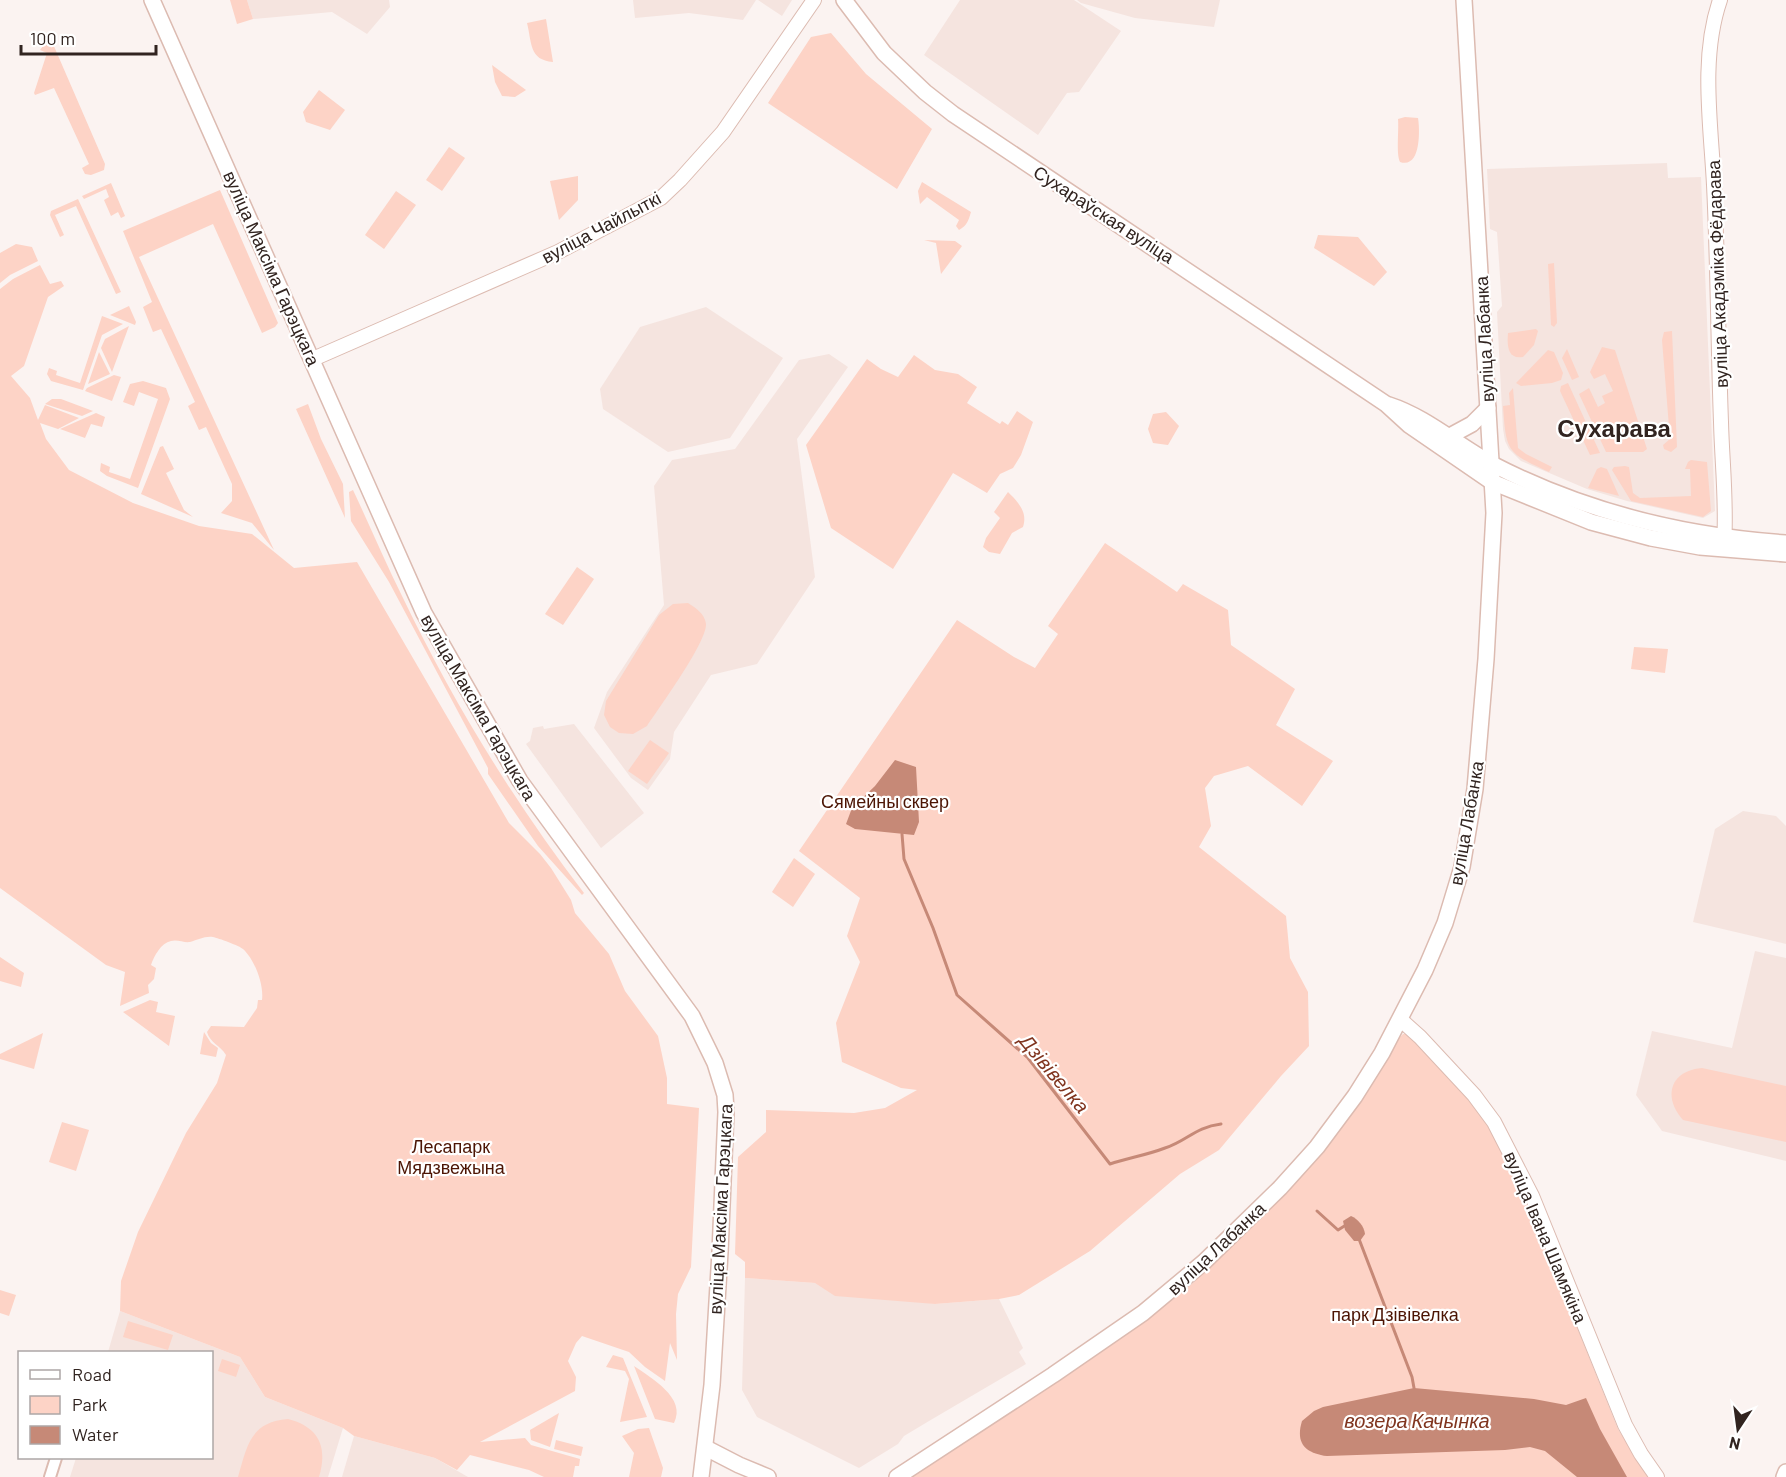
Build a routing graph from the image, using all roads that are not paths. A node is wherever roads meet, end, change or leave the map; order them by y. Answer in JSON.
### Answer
{"nodes":[{"id":1,"x":152,"y":0,"type":"edge"},
{"id":2,"x":814,"y":0,"type":"edge"},
{"id":3,"x":844,"y":0,"type":"edge"},
{"id":4,"x":1464,"y":0,"type":"edge"},
{"id":5,"x":1720,"y":0,"type":"edge"},
{"id":6,"x":313,"y":359,"type":"junction"},
{"id":7,"x":1386,"y":404,"type":"junction"},
{"id":8,"x":1488,"y":408,"type":"junction"},
{"id":9,"x":1448,"y":437,"type":"junction"},
{"id":10,"x":1491,"y":463,"type":"junction"},
{"id":11,"x":1492,"y":482,"type":"junction"},
{"id":12,"x":1525,"y":494,"type":"junction"},
{"id":13,"x":1494,"y":513,"type":"junction"},
{"id":14,"x":1724,"y":543,"type":"junction"},
{"id":15,"x":1786,"y":543,"type":"edge"},
{"id":16,"x":1786,"y":554,"type":"edge"},
{"id":17,"x":1401,"y":1020,"type":"junction"},
{"id":18,"x":705,"y":1448,"type":"junction"},
{"id":19,"x":57,"y":1459,"type":"edge"},
{"id":20,"x":1786,"y":1472,"type":"edge"},
{"id":21,"x":50,"y":1477,"type":"edge"},
{"id":22,"x":701,"y":1477,"type":"edge"},
{"id":23,"x":768,"y":1477,"type":"edge"},
{"id":24,"x":897,"y":1477,"type":"edge"},
{"id":25,"x":1657,"y":1477,"type":"edge"},
{"id":26,"x":1784,"y":1477,"type":"edge"}],
"edges":[{"from":1,"to":6,"type":"main road","name":"вуліца Максіма Гарэцкага"},
{"from":2,"to":6,"type":"street","name":"вуліца Чайлыткі"},
{"from":3,"to":7,"type":"main road","name":"Сухараўская вуліца"},
{"from":4,"to":8,"type":"main road","name":"вуліца Лабанка"},
{"from":5,"to":14,"type":"street","name":"вуліца Акадэміка Фёдарава"},
{"from":6,"to":18,"type":"main road","name":"вуліца Максіма Гарэцкага"},
{"from":7,"to":9,"type":"main road","name":"Сухараўская вуліца"},
{"from":7,"to":11,"type":"main road","name":"Сухараўская вуліца"},
{"from":8,"to":9,"type":"main road"},
{"from":8,"to":10,"type":"main road","name":"вуліца Лабанка"},
{"from":9,"to":10,"type":"main road","name":"Сухараўская вуліца"},
{"from":10,"to":11,"type":"main road","name":"вуліца Лабанка"},
{"from":10,"to":14,"type":"main road","name":"Сухараўская вуліца"},
{"from":11,"to":12,"type":"main road","name":"Сухараўская вуліца"},
{"from":11,"to":13,"type":"main road","name":"вуліца Лабанка"},
{"from":12,"to":13,"type":"main road"},
{"from":12,"to":14,"type":"main road","name":"Сухараўская вуліца"},
{"from":13,"to":17,"type":"main road","name":"вуліца Лабанка"},
{"from":14,"to":15,"type":"main road","name":"Сухараўская вуліца"},
{"from":14,"to":16,"type":"main road","name":"Сухараўская вуліца"},
{"from":17,"to":24,"type":"main road","name":"вуліца Лабанка"},
{"from":17,"to":25,"type":"street","name":"вуліца Івана Шамякіна"},
{"from":18,"to":22,"type":"main road"},
{"from":18,"to":23,"type":"main road"},
{"from":19,"to":21,"type":"street"},
{"from":20,"to":26,"type":"main road"}]}
